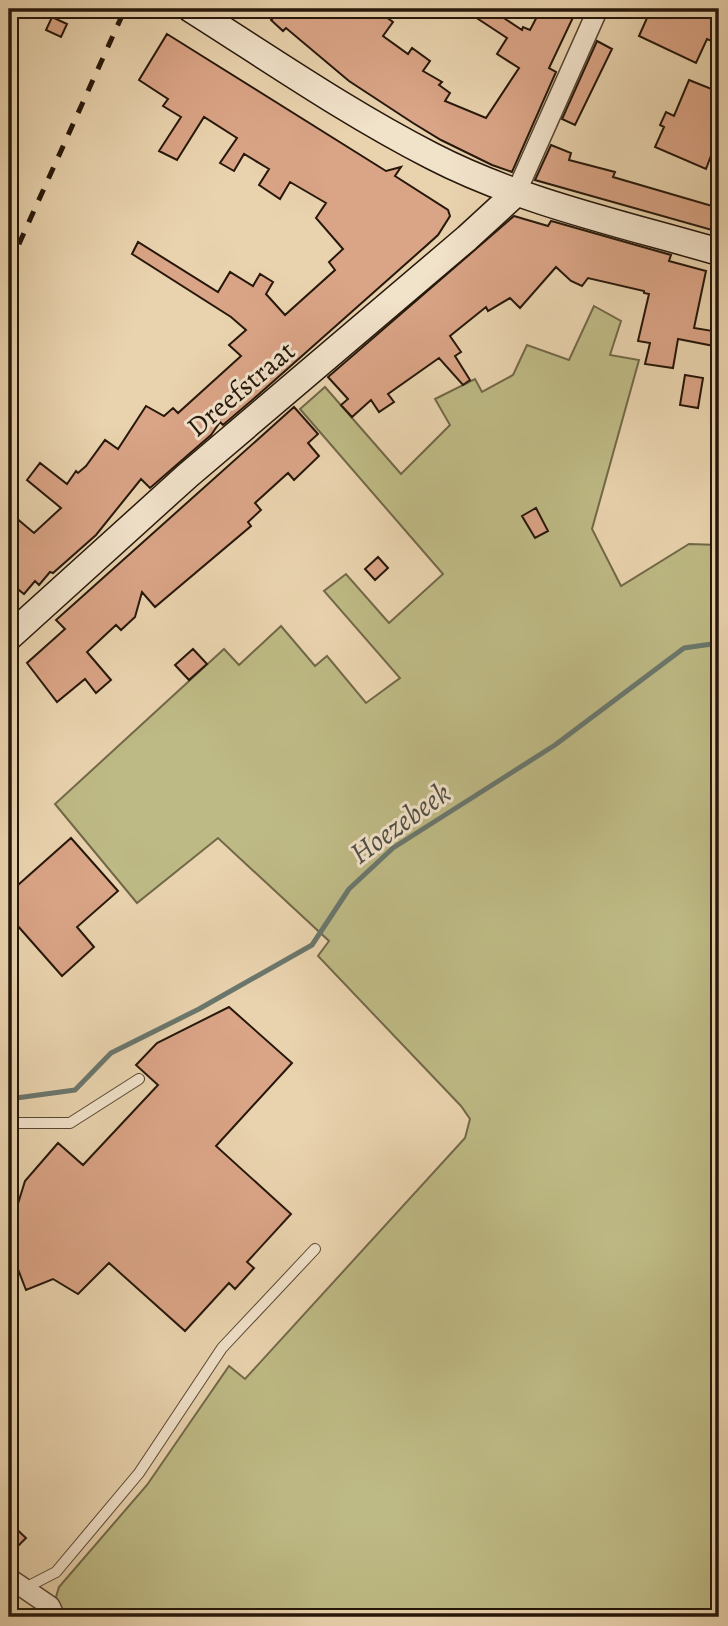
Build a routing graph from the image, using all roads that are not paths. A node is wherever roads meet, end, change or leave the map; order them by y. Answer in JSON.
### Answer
{"nodes":[{"id":1,"x":191,"y":9,"type":"edge"},
{"id":2,"x":598,"y":9,"type":"edge"},
{"id":3,"x":516,"y":192,"type":"junction"},
{"id":4,"x":719,"y":252,"type":"edge"},
{"id":5,"x":9,"y":638,"type":"edge"},
{"id":6,"x":139,"y":1079,"type":"dead end"},
{"id":7,"x":9,"y":1123,"type":"edge"},
{"id":8,"x":315,"y":1249,"type":"dead end"},
{"id":9,"x":17,"y":1583,"type":"edge"},
{"id":10,"x":55,"y":1617,"type":"edge"}],
"edges":[{"from":1,"to":3,"type":"street"},
{"from":2,"to":3,"type":"street"},
{"from":3,"to":4,"type":"street"},
{"from":3,"to":5,"type":"street","name":"Dreefstraat"},
{"from":6,"to":7,"type":"lane"},
{"from":8,"to":9,"type":"lane"},
{"from":9,"to":10,"type":"street"}]}
